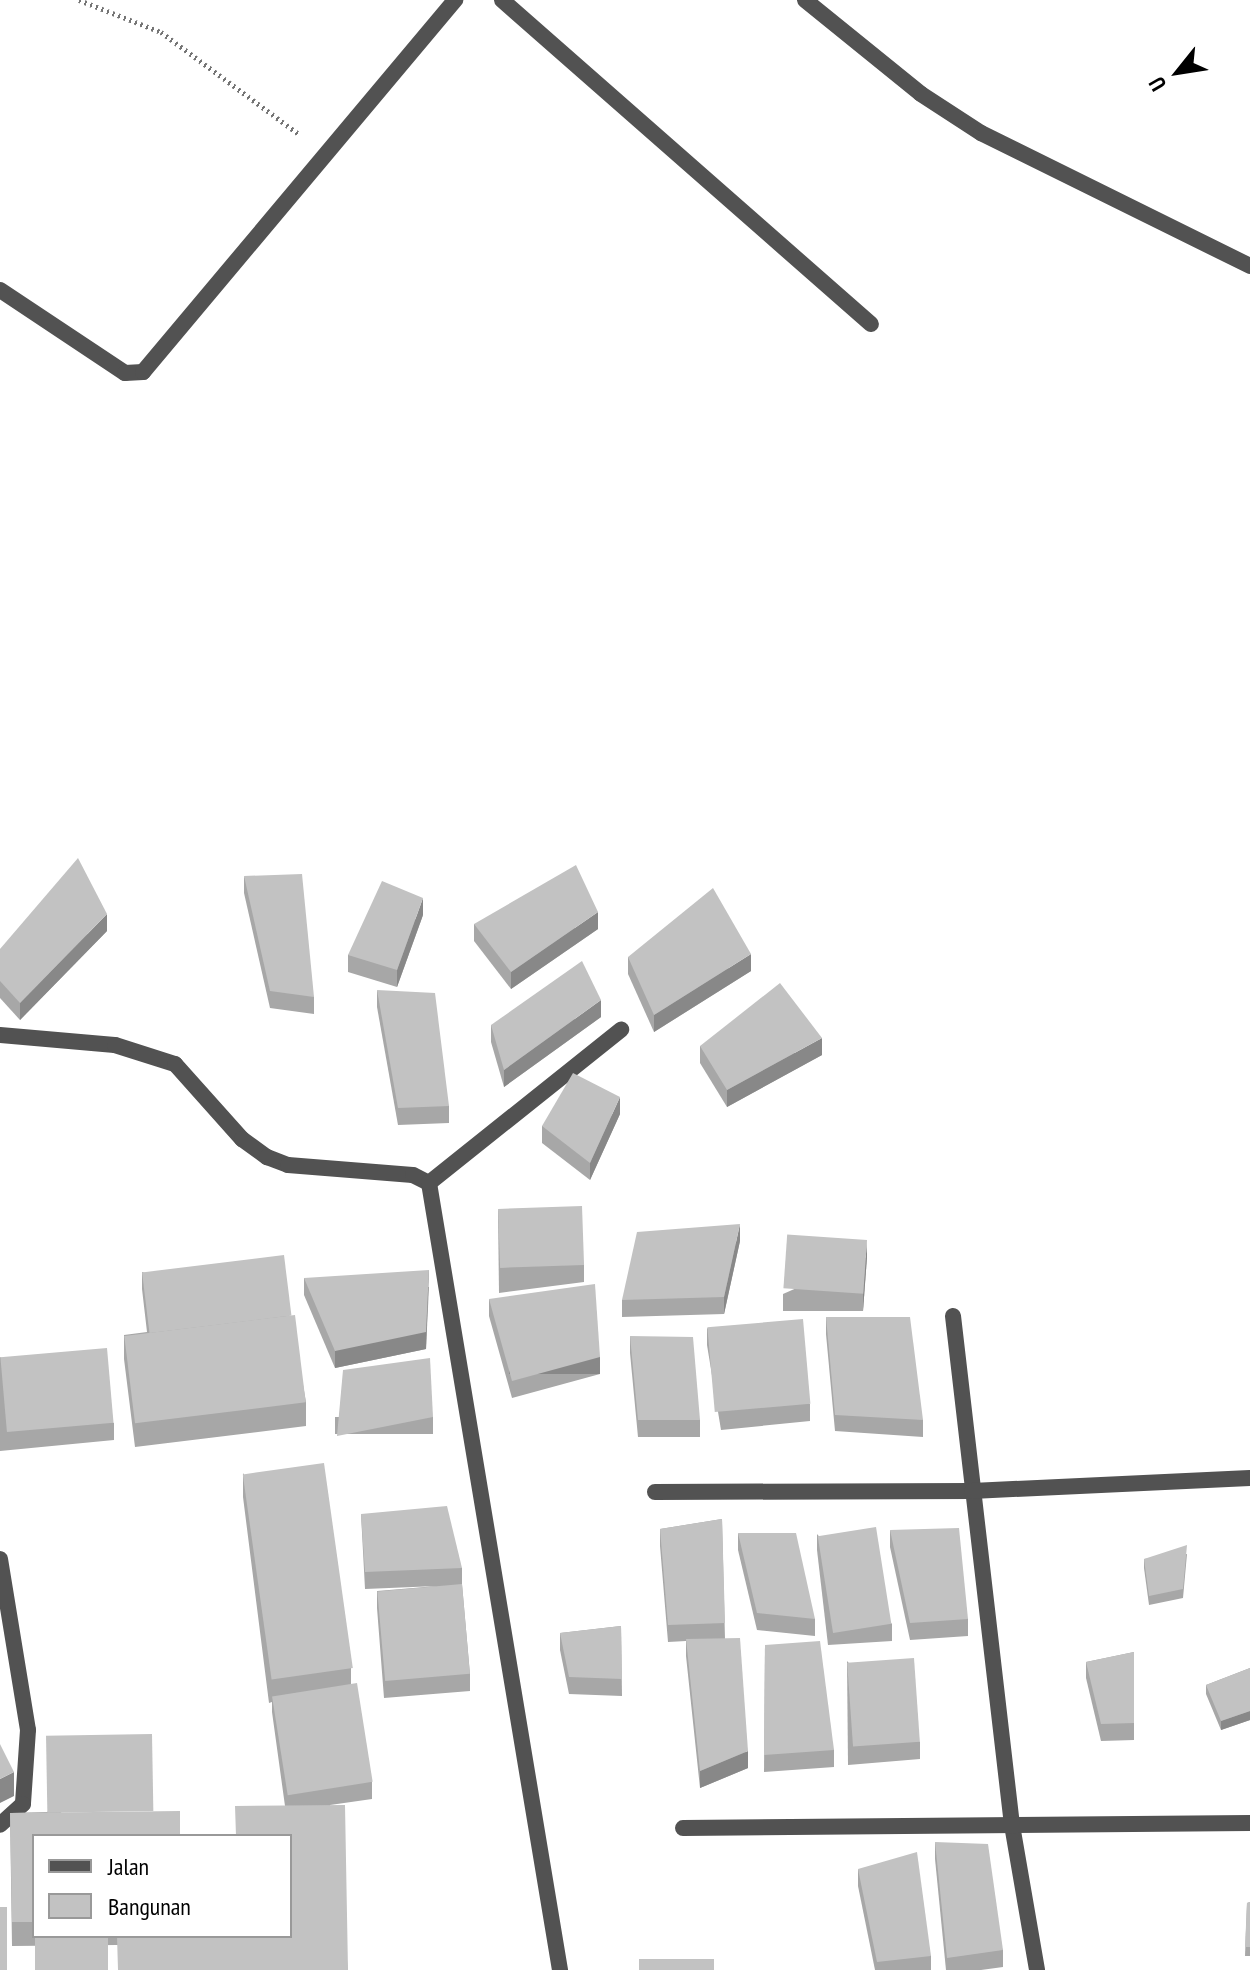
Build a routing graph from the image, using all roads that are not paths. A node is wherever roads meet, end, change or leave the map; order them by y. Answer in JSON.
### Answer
{"nodes":[{"id":1,"x":455,"y":0,"type":"edge"},
{"id":2,"x":502,"y":0,"type":"edge"},
{"id":3,"x":805,"y":0,"type":"edge"},
{"id":4,"x":1250,"y":266,"type":"edge"},
{"id":5,"x":0,"y":290,"type":"edge"},
{"id":6,"x":871,"y":324,"type":"dead end"},
{"id":7,"x":621,"y":1030,"type":"dead end"},
{"id":8,"x":0,"y":1035,"type":"edge"},
{"id":9,"x":429,"y":1183,"type":"junction"},
{"id":10,"x":953,"y":1316,"type":"dead end"},
{"id":11,"x":1250,"y":1478,"type":"edge"},
{"id":12,"x":972,"y":1491,"type":"junction"},
{"id":13,"x":655,"y":1492,"type":"dead end"},
{"id":14,"x":0,"y":1559,"type":"edge"},
{"id":15,"x":1250,"y":1823,"type":"edge"},
{"id":16,"x":0,"y":1825,"type":"edge"},
{"id":17,"x":1012,"y":1825,"type":"junction"},
{"id":18,"x":683,"y":1828,"type":"dead end"},
{"id":19,"x":560,"y":1970,"type":"edge"},
{"id":20,"x":1037,"y":1970,"type":"edge"}],
"edges":[{"from":1,"to":5,"type":"street"},
{"from":2,"to":6,"type":"street"},
{"from":3,"to":4,"type":"street"},
{"from":7,"to":9,"type":"street"},
{"from":8,"to":9,"type":"street"},
{"from":9,"to":19,"type":"street"},
{"from":10,"to":12,"type":"street"},
{"from":11,"to":12,"type":"street"},
{"from":12,"to":13,"type":"street"},
{"from":12,"to":17,"type":"street"},
{"from":14,"to":16,"type":"street"},
{"from":15,"to":17,"type":"street"},
{"from":17,"to":18,"type":"street"},
{"from":17,"to":20,"type":"street"}]}
